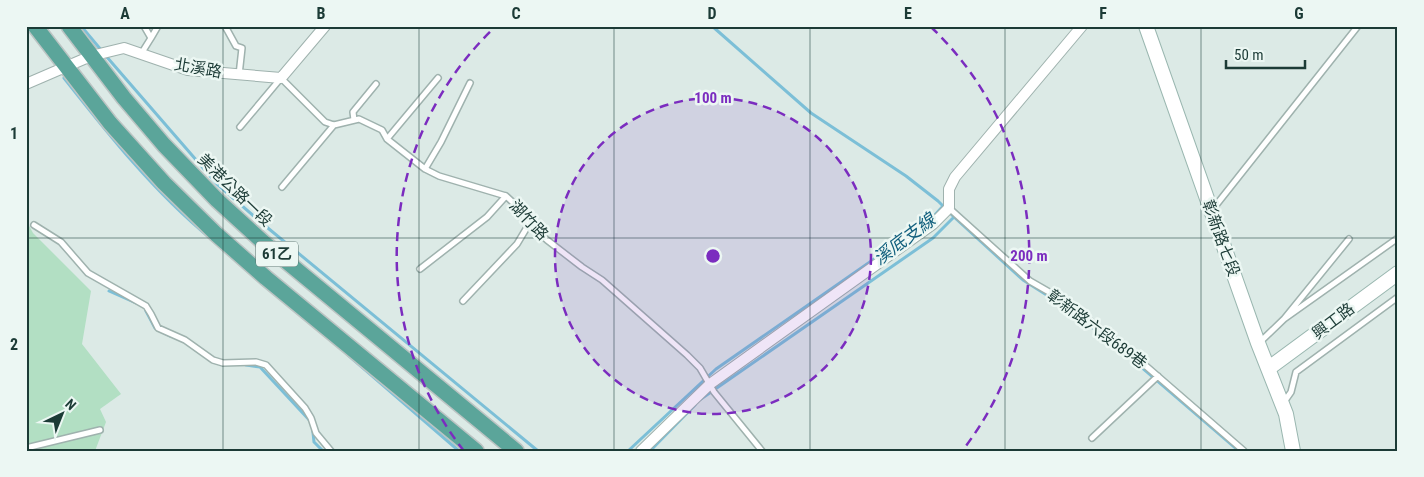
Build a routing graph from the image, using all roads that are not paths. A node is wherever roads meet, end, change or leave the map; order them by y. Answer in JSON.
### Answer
{"nodes":[{"id":1,"x":36,"y":26,"type":"edge"},
{"id":2,"x":69,"y":26,"type":"edge"},
{"id":3,"x":144,"y":26,"type":"edge"},
{"id":4,"x":158,"y":26,"type":"edge"},
{"id":5,"x":225,"y":26,"type":"edge"},
{"id":6,"x":325,"y":26,"type":"edge"},
{"id":7,"x":1082,"y":26,"type":"edge"},
{"id":8,"x":1146,"y":26,"type":"edge"},
{"id":9,"x":1358,"y":26,"type":"edge"},
{"id":10,"x":151,"y":38,"type":"junction"},
{"id":11,"x":142,"y":54,"type":"junction"},
{"id":12,"x":91,"y":56,"type":"junction"},
{"id":13,"x":67,"y":66,"type":"junction"},
{"id":14,"x":239,"y":75,"type":"junction"},
{"id":15,"x":281,"y":78,"type":"junction"},
{"id":16,"x":438,"y":78,"type":"dead end"},
{"id":17,"x":470,"y":83,"type":"dead end"},
{"id":18,"x":26,"y":84,"type":"edge"},
{"id":19,"x":376,"y":84,"type":"dead end"},
{"id":20,"x":354,"y":120,"type":"junction"},
{"id":21,"x":334,"y":125,"type":"junction"},
{"id":22,"x":240,"y":127,"type":"dead end"},
{"id":23,"x":387,"y":139,"type":"junction"},
{"id":24,"x":425,"y":169,"type":"junction"},
{"id":25,"x":282,"y":186,"type":"dead end"},
{"id":26,"x":506,"y":196,"type":"junction"},
{"id":27,"x":949,"y":208,"type":"junction"},
{"id":28,"x":1211,"y":211,"type":"junction"},
{"id":29,"x":529,"y":224,"type":"junction"},
{"id":30,"x":34,"y":225,"type":"dead end"},
{"id":31,"x":1398,"y":238,"type":"edge"},
{"id":32,"x":1349,"y":239,"type":"dead end"},
{"id":33,"x":420,"y":269,"type":"dead end"},
{"id":34,"x":1398,"y":273,"type":"edge"},
{"id":35,"x":1398,"y":297,"type":"edge"},
{"id":36,"x":463,"y":301,"type":"dead end"},
{"id":37,"x":1284,"y":320,"type":"junction"},
{"id":38,"x":1258,"y":343,"type":"junction"},
{"id":39,"x":1269,"y":368,"type":"junction"},
{"id":40,"x":1158,"y":376,"type":"junction"},
{"id":41,"x":710,"y":384,"type":"junction"},
{"id":42,"x":1283,"y":405,"type":"junction"},
{"id":43,"x":100,"y":430,"type":"dead end"},
{"id":44,"x":1092,"y":438,"type":"dead end"},
{"id":45,"x":26,"y":448,"type":"edge"},
{"id":46,"x":330,"y":451,"type":"edge"},
{"id":47,"x":476,"y":451,"type":"edge"},
{"id":48,"x":516,"y":451,"type":"edge"},
{"id":49,"x":641,"y":451,"type":"edge"},
{"id":50,"x":762,"y":451,"type":"edge"},
{"id":51,"x":1244,"y":451,"type":"edge"},
{"id":52,"x":1293,"y":451,"type":"edge"}],
"edges":[{"from":1,"to":13,"type":"main road","number":"61乙"},
{"from":2,"to":12,"type":"main road","name":"美港公路一段","number":"61乙"},
{"from":3,"to":10,"type":"lane"},
{"from":4,"to":10,"type":"lane"},
{"from":5,"to":14,"type":"lane"},
{"from":6,"to":15,"type":"street"},
{"from":7,"to":27,"type":"street"},
{"from":8,"to":28,"type":"street","name":"彰新路七段"},
{"from":9,"to":28,"type":"lane"},
{"from":10,"to":11,"type":"lane"},
{"from":11,"to":12,"type":"street","name":"北溪路"},
{"from":11,"to":14,"type":"street","name":"北溪路"},
{"from":12,"to":13,"type":"street","name":"北溪路"},
{"from":12,"to":48,"type":"main road","name":"美港公路一段","number":"61乙"},
{"from":13,"to":18,"type":"street","name":"北溪路"},
{"from":13,"to":47,"type":"main road","number":"61乙"},
{"from":14,"to":15,"type":"street","name":"北溪路"},
{"from":15,"to":21,"type":"lane"},
{"from":15,"to":22,"type":"lane"},
{"from":16,"to":23,"type":"lane"},
{"from":17,"to":24,"type":"lane"},
{"from":19,"to":20,"type":"lane"},
{"from":20,"to":21,"type":"lane"},
{"from":20,"to":23,"type":"lane","name":"湖竹路"},
{"from":21,"to":25,"type":"lane"},
{"from":23,"to":24,"type":"lane","name":"湖竹路"},
{"from":24,"to":26,"type":"lane","name":"湖竹路"},
{"from":26,"to":29,"type":"lane","name":"湖竹路"},
{"from":26,"to":33,"type":"lane"},
{"from":27,"to":40,"type":"lane","name":"彰新路六段689巷"},
{"from":27,"to":41,"type":"street"},
{"from":28,"to":38,"type":"street","name":"彰新路七段"},
{"from":29,"to":36,"type":"lane"},
{"from":29,"to":41,"type":"lane","name":"湖竹路"},
{"from":30,"to":46,"type":"lane"},
{"from":31,"to":37,"type":"lane"},
{"from":32,"to":37,"type":"lane"},
{"from":34,"to":39,"type":"street","name":"興工路"},
{"from":35,"to":42,"type":"lane"},
{"from":37,"to":38,"type":"lane"},
{"from":38,"to":39,"type":"street","name":"彰新路七段"},
{"from":39,"to":42,"type":"street","name":"彰新路七段"},
{"from":40,"to":44,"type":"lane"},
{"from":40,"to":51,"type":"lane","name":"彰新路六段689巷"},
{"from":41,"to":49,"type":"street"},
{"from":41,"to":50,"type":"lane","name":"湖竹路"},
{"from":42,"to":52,"type":"street","name":"彰新路七段"},
{"from":43,"to":45,"type":"lane"}]}
